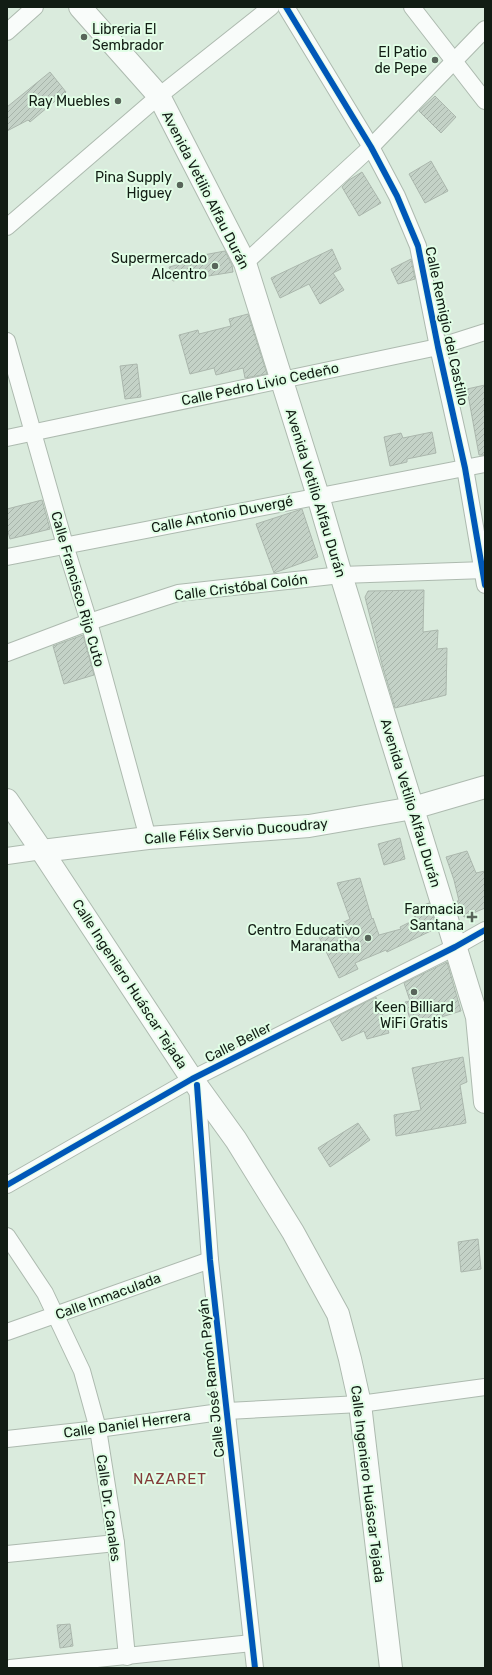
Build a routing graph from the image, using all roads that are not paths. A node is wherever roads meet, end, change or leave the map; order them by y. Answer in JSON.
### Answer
{"nodes":[{"id":1,"x":35,"y":7,"type":"edge"},
{"id":2,"x":80,"y":7,"type":"edge"},
{"id":3,"x":271,"y":7,"type":"edge"},
{"id":4,"x":286,"y":7,"type":"edge"},
{"id":5,"x":412,"y":7,"type":"edge"},
{"id":6,"x":485,"y":28,"type":"edge"},
{"id":7,"x":7,"y":32,"type":"edge"},
{"id":8,"x":454,"y":62,"type":"junction"},
{"id":9,"x":159,"y":96,"type":"junction"},
{"id":10,"x":485,"y":101,"type":"edge"},
{"id":11,"x":371,"y":147,"type":"junction"},
{"id":12,"x":7,"y":227,"type":"edge"},
{"id":13,"x":245,"y":263,"type":"junction"},
{"id":14,"x":485,"y":332,"type":"edge"},
{"id":15,"x":7,"y":341,"type":"edge"},
{"id":16,"x":438,"y":347,"type":"junction"},
{"id":17,"x":281,"y":379,"type":"junction"},
{"id":18,"x":33,"y":433,"type":"junction"},
{"id":19,"x":7,"y":438,"type":"edge"},
{"id":20,"x":485,"y":464,"type":"edge"},
{"id":21,"x":465,"y":468,"type":"junction"},
{"id":22,"x":318,"y":496,"type":"junction"},
{"id":23,"x":64,"y":545,"type":"junction"},
{"id":24,"x":7,"y":557,"type":"edge"},
{"id":25,"x":341,"y":575,"type":"junction"},
{"id":26,"x":484,"y":575,"type":"edge"},
{"id":27,"x":89,"y":622,"type":"junction"},
{"id":28,"x":7,"y":653,"type":"edge"},
{"id":29,"x":485,"y":787,"type":"edge"},
{"id":30,"x":7,"y":800,"type":"edge"},
{"id":31,"x":413,"y":808,"type":"junction"},
{"id":32,"x":148,"y":838,"type":"junction"},
{"id":33,"x":42,"y":851,"type":"junction"},
{"id":34,"x":7,"y":856,"type":"edge"},
{"id":35,"x":485,"y":930,"type":"edge"},
{"id":36,"x":455,"y":947,"type":"junction"},
{"id":37,"x":481,"y":1016,"type":"edge"},
{"id":38,"x":194,"y":1082,"type":"junction"},
{"id":39,"x":485,"y":1102,"type":"edge"},
{"id":40,"x":7,"y":1185,"type":"edge"},
{"id":41,"x":7,"y":1236,"type":"edge"},
{"id":42,"x":210,"y":1260,"type":"junction"},
{"id":43,"x":55,"y":1315,"type":"junction"},
{"id":44,"x":7,"y":1332,"type":"edge"},
{"id":45,"x":485,"y":1387,"type":"edge"},
{"id":46,"x":360,"y":1404,"type":"junction"},
{"id":47,"x":227,"y":1411,"type":"junction"},
{"id":48,"x":98,"y":1429,"type":"junction"},
{"id":49,"x":7,"y":1439,"type":"edge"},
{"id":50,"x":116,"y":1543,"type":"junction"},
{"id":51,"x":7,"y":1554,"type":"edge"},
{"id":52,"x":252,"y":1643,"type":"junction"},
{"id":53,"x":127,"y":1657,"type":"junction"},
{"id":54,"x":10,"y":1668,"type":"edge"},
{"id":55,"x":255,"y":1668,"type":"edge"},
{"id":56,"x":391,"y":1668,"type":"edge"}],
"edges":[{"from":1,"to":7,"type":"street"},
{"from":2,"to":9,"type":"main road","name":"Avenida Vetilio Alfau Durán"},
{"from":3,"to":9,"type":"street"},
{"from":4,"to":11,"type":"street","name":"Calle Remigio del Castillo"},
{"from":5,"to":8,"type":"street"},
{"from":6,"to":8,"type":"street"},
{"from":8,"to":10,"type":"street"},
{"from":8,"to":11,"type":"street"},
{"from":9,"to":12,"type":"street"},
{"from":9,"to":13,"type":"main road","name":"Avenida Vetilio Alfau Durán"},
{"from":11,"to":13,"type":"street"},
{"from":11,"to":16,"type":"street","name":"Calle Remigio del Castillo"},
{"from":13,"to":17,"type":"main road","name":"Avenida Vetilio Alfau Durán"},
{"from":14,"to":16,"type":"street","name":"Calle Pedro Livio Cedeño"},
{"from":15,"to":18,"type":"street","name":"Calle Francisco Rijo Cuto"},
{"from":16,"to":17,"type":"street","name":"Calle Pedro Livio Cedeño"},
{"from":16,"to":21,"type":"street","name":"Calle Remigio del Castillo"},
{"from":17,"to":18,"type":"street","name":"Calle Pedro Livio Cedeño"},
{"from":17,"to":22,"type":"main road","name":"Avenida Vetilio Alfau Durán"},
{"from":18,"to":19,"type":"street","name":"Calle Pedro Livio Cedeño"},
{"from":18,"to":23,"type":"street","name":"Calle Francisco Rijo Cuto"},
{"from":20,"to":21,"type":"street","name":"Calle Antonio Duvergé"},
{"from":21,"to":22,"type":"street","name":"Calle Antonio Duvergé"},
{"from":21,"to":26,"type":"street","name":"Calle Remigio del Castillo"},
{"from":22,"to":23,"type":"street","name":"Calle Antonio Duvergé"},
{"from":22,"to":25,"type":"main road","name":"Avenida Vetilio Alfau Durán"},
{"from":23,"to":24,"type":"street","name":"Calle Antonio Duvergé"},
{"from":23,"to":27,"type":"street","name":"Calle Francisco Rijo Cuto"},
{"from":25,"to":26,"type":"street","name":"Calle Cristóbal Colón"},
{"from":25,"to":27,"type":"street","name":"Calle Cristóbal Colón"},
{"from":25,"to":31,"type":"main road","name":"Avenida Vetilio Alfau Durán"},
{"from":27,"to":28,"type":"street","name":"Calle Cristóbal Colón"},
{"from":27,"to":32,"type":"street","name":"Calle Francisco Rijo Cuto"},
{"from":29,"to":31,"type":"main road","name":"Calle Félix Servio Ducoudray"},
{"from":30,"to":33,"type":"main road","name":"Calle Ingeniero Huáscar Tejada"},
{"from":31,"to":32,"type":"main road","name":"Calle Félix Servio Ducoudray"},
{"from":31,"to":36,"type":"main road","name":"Avenida Vetilio Alfau Durán"},
{"from":32,"to":33,"type":"main road","name":"Calle Félix Servio Ducoudray"},
{"from":33,"to":34,"type":"street","name":"Calle Félix Servio Ducoudray"},
{"from":33,"to":38,"type":"main road","name":"Calle Ingeniero Huáscar Tejada"},
{"from":35,"to":36,"type":"street","name":"Calle Beller"},
{"from":36,"to":37,"type":"main road","name":"Avenida Vetilio Alfau Durán"},
{"from":36,"to":38,"type":"street","name":"Calle Beller"},
{"from":37,"to":39,"type":"main road","name":"Avenida Vetilio Alfau Durán"},
{"from":38,"to":40,"type":"street","name":"Calle Beller"},
{"from":38,"to":42,"type":"street","name":"Calle José Ramón Payán"},
{"from":38,"to":46,"type":"main road","name":"Calle Ingeniero Huáscar Tejada"},
{"from":41,"to":43,"type":"street","name":"Calle Dr. Canales"},
{"from":42,"to":43,"type":"street","name":"Calle Inmaculada"},
{"from":42,"to":47,"type":"street","name":"Calle José Ramón Payán"},
{"from":43,"to":44,"type":"street","name":"Calle Inmaculada"},
{"from":43,"to":48,"type":"street","name":"Calle Dr. Canales"},
{"from":45,"to":46,"type":"street","name":"Calle Daniel Herrera"},
{"from":46,"to":47,"type":"street","name":"Calle Daniel Herrera"},
{"from":46,"to":56,"type":"main road","name":"Calle Ingeniero Huáscar Tejada"},
{"from":47,"to":48,"type":"street","name":"Calle Daniel Herrera"},
{"from":47,"to":52,"type":"street","name":"Calle José Ramón Payán"},
{"from":48,"to":49,"type":"street","name":"Calle Daniel Herrera"},
{"from":48,"to":50,"type":"street","name":"Calle Dr. Canales"},
{"from":50,"to":51,"type":"street"},
{"from":50,"to":53,"type":"street","name":"Calle Dr. Canales"},
{"from":52,"to":53,"type":"street"},
{"from":52,"to":55,"type":"street","name":"Calle José Ramón Payán"},
{"from":53,"to":54,"type":"street"}]}
